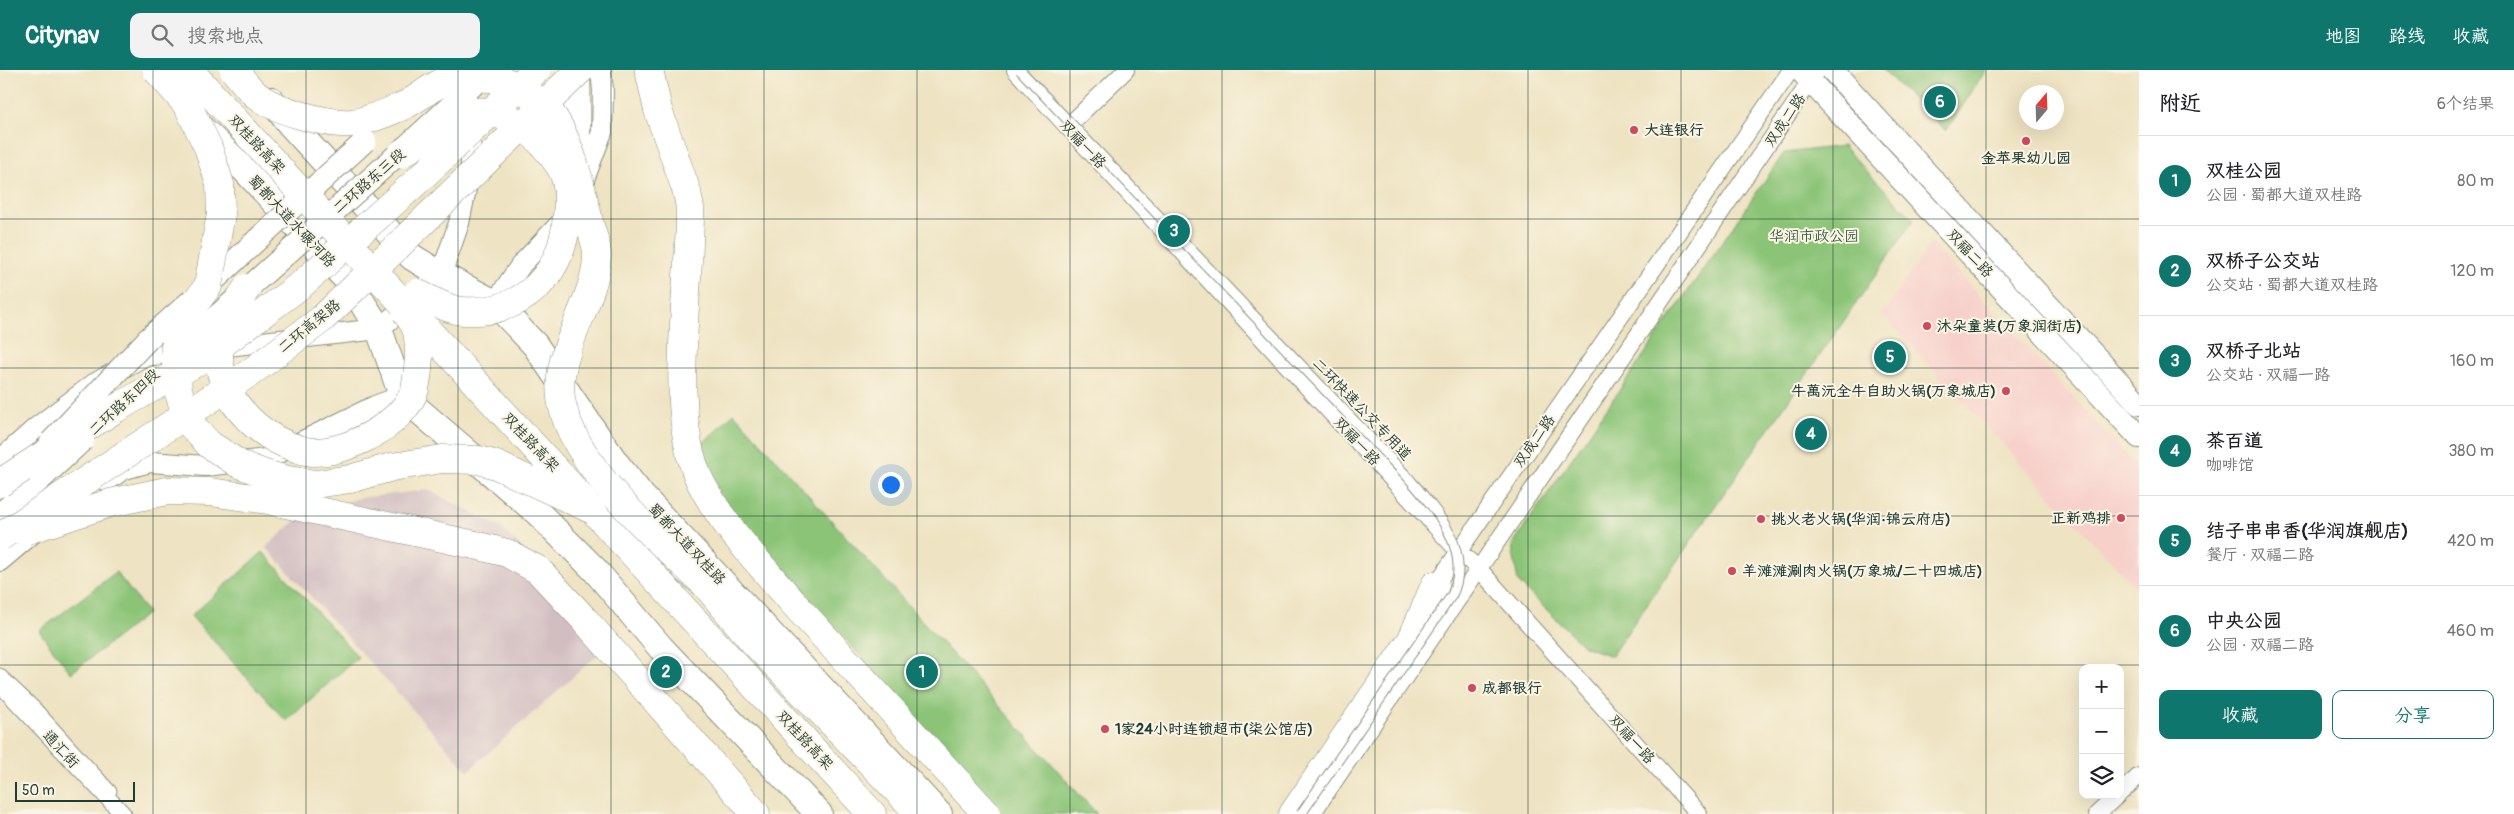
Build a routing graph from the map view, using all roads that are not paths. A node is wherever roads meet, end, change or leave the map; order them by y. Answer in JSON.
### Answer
{"nodes":[{"id":1,"x":145,"y":70,"type":"edge"},
{"id":2,"x":157,"y":70,"type":"edge"},
{"id":3,"x":189,"y":70,"type":"edge"},
{"id":4,"x":212,"y":70,"type":"edge"},
{"id":5,"x":234,"y":70,"type":"edge"},
{"id":6,"x":247,"y":70,"type":"edge"},
{"id":7,"x":440,"y":70,"type":"edge"},
{"id":8,"x":469,"y":70,"type":"edge"},
{"id":9,"x":488,"y":70,"type":"edge"},
{"id":10,"x":536,"y":70,"type":"edge"},
{"id":11,"x":576,"y":70,"type":"edge"},
{"id":12,"x":580,"y":70,"type":"edge"},
{"id":13,"x":600,"y":70,"type":"edge"},
{"id":14,"x":649,"y":70,"type":"edge"},
{"id":15,"x":1015,"y":70,"type":"edge"},
{"id":16,"x":1020,"y":70,"type":"edge"},
{"id":17,"x":1126,"y":70,"type":"edge"},
{"id":18,"x":1791,"y":70,"type":"edge"},
{"id":19,"x":1832,"y":70,"type":"edge"},
{"id":20,"x":1810,"y":74,"type":"edge"},
{"id":21,"x":403,"y":106,"type":"junction"},
{"id":22,"x":1067,"y":127,"type":"junction"},
{"id":23,"x":401,"y":154,"type":"junction"},
{"id":24,"x":576,"y":168,"type":"junction"},
{"id":25,"x":441,"y":275,"type":"junction"},
{"id":26,"x":208,"y":286,"type":"junction"},
{"id":27,"x":247,"y":288,"type":"junction"},
{"id":28,"x":408,"y":296,"type":"junction"},
{"id":29,"x":495,"y":303,"type":"junction"},
{"id":30,"x":379,"y":329,"type":"junction"},
{"id":31,"x":402,"y":396,"type":"junction"},
{"id":32,"x":2139,"y":404,"type":"edge"},
{"id":33,"x":571,"y":434,"type":"junction"},
{"id":34,"x":2139,"y":437,"type":"edge"},
{"id":35,"x":604,"y":447,"type":"junction"},
{"id":36,"x":0,"y":460,"type":"edge"},
{"id":37,"x":0,"y":483,"type":"edge"},
{"id":38,"x":0,"y":495,"type":"edge"},
{"id":39,"x":602,"y":503,"type":"junction"},
{"id":40,"x":533,"y":508,"type":"junction"},
{"id":41,"x":0,"y":514,"type":"edge"},
{"id":42,"x":0,"y":538,"type":"edge"},
{"id":43,"x":1458,"y":551,"type":"junction"},
{"id":44,"x":0,"y":562,"type":"edge"},
{"id":45,"x":1479,"y":569,"type":"junction"},
{"id":46,"x":705,"y":584,"type":"junction"},
{"id":47,"x":1435,"y":585,"type":"junction"},
{"id":48,"x":0,"y":673,"type":"edge"},
{"id":49,"x":0,"y":684,"type":"edge"},
{"id":50,"x":2139,"y":776,"type":"edge"},
{"id":51,"x":2124,"y":790,"type":"edge"},
{"id":52,"x":2114,"y":799,"type":"edge"},
{"id":53,"x":123,"y":814,"type":"edge"},
{"id":54,"x":133,"y":814,"type":"edge"},
{"id":55,"x":756,"y":814,"type":"edge"},
{"id":56,"x":819,"y":814,"type":"edge"},
{"id":57,"x":848,"y":814,"type":"edge"},
{"id":58,"x":872,"y":814,"type":"edge"},
{"id":59,"x":896,"y":814,"type":"edge"},
{"id":60,"x":920,"y":814,"type":"edge"},
{"id":61,"x":938,"y":814,"type":"edge"},
{"id":62,"x":987,"y":814,"type":"edge"},
{"id":63,"x":1279,"y":814,"type":"edge"},
{"id":64,"x":1293,"y":814,"type":"edge"},
{"id":65,"x":1301,"y":814,"type":"edge"},
{"id":66,"x":1312,"y":814,"type":"edge"},
{"id":67,"x":1698,"y":814,"type":"edge"},
{"id":68,"x":2097,"y":814,"type":"edge"}],
"edges":[{"from":1,"to":30,"type":"main road","name":"蜀都大道水碾河路"},
{"from":2,"to":26,"type":"highway","bridge":true},
{"from":3,"to":28,"type":"highway","name":"双桂路高架","bridge":true},
{"from":4,"to":28,"type":"highway","name":"双桂路高架","bridge":true},
{"from":5,"to":21,"type":"highway","bridge":true},
{"from":6,"to":25,"type":"main road"},
{"from":7,"to":21,"type":"main road","name":"二环路东三段","bridge":true},
{"from":8,"to":25,"type":"street"},
{"from":9,"to":23,"type":"main road","name":"二环路东三段","bridge":true},
{"from":10,"to":37,"type":"highway","bridge":true},
{"from":11,"to":24,"type":"highway","bridge":true},
{"from":12,"to":42,"type":"highway","name":"二环高架路","bridge":true},
{"from":13,"to":29,"type":"street"},
{"from":14,"to":62,"type":"highway","bridge":true},
{"from":15,"to":22,"type":"street","name":"双福一路"},
{"from":16,"to":65,"type":"lane","name":"二环快速公交专用道","bridge":true},
{"from":17,"to":22,"type":"street"},
{"from":18,"to":43,"type":"street","name":"双成二路"},
{"from":19,"to":32,"type":"main road","name":"双福二路"},
{"from":20,"to":34,"type":"main road","name":"双福二路"},
{"from":20,"to":45,"type":"street","name":"双成二路"},
{"from":21,"to":24,"type":"highway","bridge":true},
{"from":21,"to":26,"type":"main road","name":"二环路东三段","bridge":true},
{"from":22,"to":43,"type":"street","name":"双福一路"},
{"from":23,"to":27,"type":"main road","name":"二环路东三段","bridge":true},
{"from":23,"to":28,"type":"highway","bridge":true},
{"from":24,"to":33,"type":"highway","bridge":true},
{"from":25,"to":29,"type":"main road","name":"蜀都大道双桂路"},
{"from":25,"to":30,"type":"street"},
{"from":26,"to":38,"type":"main road","name":"二环路东四段","bridge":true},
{"from":26,"to":39,"type":"highway","bridge":true},
{"from":27,"to":28,"type":"highway","bridge":true},
{"from":27,"to":41,"type":"main road","name":"二环路东四段","bridge":true},
{"from":28,"to":39,"type":"highway","name":"双桂路高架","bridge":true},
{"from":29,"to":35,"type":"main road","name":"蜀都大道双桂路"},
{"from":30,"to":31,"type":"main road","name":"蜀都大道水碾河路"},
{"from":30,"to":36,"type":"street"},
{"from":31,"to":40,"type":"main road"},
{"from":31,"to":44,"type":"street"},
{"from":33,"to":39,"type":"highway","bridge":true},
{"from":33,"to":46,"type":"highway","bridge":true},
{"from":35,"to":40,"type":"main road"},
{"from":35,"to":61,"type":"main road","name":"蜀都大道双桂路"},
{"from":39,"to":46,"type":"highway","bridge":true},
{"from":39,"to":57,"type":"highway"},
{"from":39,"to":58,"type":"highway","name":"双桂路高架"},
{"from":39,"to":59,"type":"highway","name":"双桂路高架"},
{"from":40,"to":56,"type":"main road"},
{"from":42,"to":55,"type":"highway","bridge":true},
{"from":43,"to":45,"type":"street","name":"双福一路"},
{"from":43,"to":47,"type":"street","name":"双成二路"},
{"from":45,"to":66,"type":"street","name":"双成二路"},
{"from":45,"to":67,"type":"street","name":"双福一路"},
{"from":46,"to":60,"type":"highway"},
{"from":47,"to":63,"type":"street","name":"双成二路"},
{"from":47,"to":64,"type":"highway"},
{"from":48,"to":54,"type":"lane"},
{"from":49,"to":53,"type":"street","name":"通汇街"},
{"from":50,"to":51,"type":"street"},
{"from":52,"to":68,"type":"street"}]}
